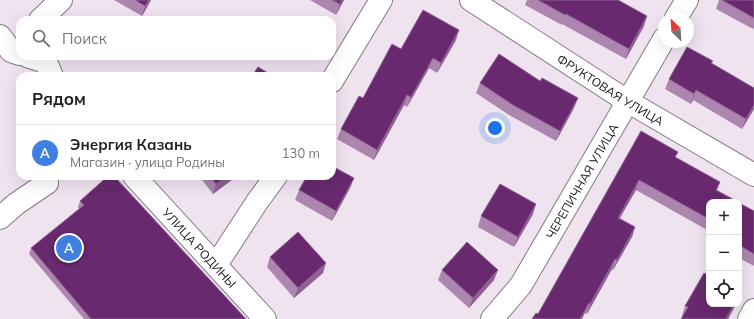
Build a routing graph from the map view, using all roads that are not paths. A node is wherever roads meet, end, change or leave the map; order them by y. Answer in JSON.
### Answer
{"nodes":[{"id":1,"x":61,"y":0,"type":"edge"},
{"id":2,"x":380,"y":0,"type":"edge"},
{"id":3,"x":471,"y":0,"type":"edge"},
{"id":4,"x":687,"y":0,"type":"edge"},
{"id":5,"x":680,"y":12,"type":"edge"},
{"id":6,"x":44,"y":16,"type":"edge"},
{"id":7,"x":659,"y":48,"type":"edge"},
{"id":8,"x":42,"y":60,"type":"edge"},
{"id":9,"x":50,"y":72,"type":"edge"},
{"id":10,"x":336,"y":74,"type":"edge"},
{"id":11,"x":627,"y":101,"type":"junction"},
{"id":12,"x":754,"y":175,"type":"edge"},
{"id":13,"x":138,"y":180,"type":"edge"},
{"id":14,"x":273,"y":180,"type":"edge"},
{"id":15,"x":47,"y":183,"type":"dead end"},
{"id":16,"x":0,"y":218,"type":"edge"},
{"id":17,"x":216,"y":265,"type":"junction"},
{"id":18,"x":754,"y":310,"type":"edge"},
{"id":19,"x":265,"y":319,"type":"edge"},
{"id":20,"x":492,"y":319,"type":"edge"},
{"id":21,"x":749,"y":319,"type":"edge"}],
"edges":[{"from":1,"to":6,"type":"street"},
{"from":2,"to":10,"type":"street"},
{"from":3,"to":11,"type":"street","name":"ФРУКТОВАЯ УЛИЦА"},
{"from":4,"to":5,"type":"street"},
{"from":7,"to":11,"type":"street","name":"ЧЕРЕПИЧНАЯ УЛИЦА"},
{"from":8,"to":9,"type":"street"},
{"from":11,"to":12,"type":"street","name":"ФРУКТОВАЯ УЛИЦА"},
{"from":11,"to":20,"type":"street","name":"ЧЕРЕПИЧНАЯ УЛИЦА"},
{"from":13,"to":17,"type":"street","name":"УЛИЦА РОДИНЫ"},
{"from":14,"to":17,"type":"street"},
{"from":15,"to":16,"type":"street"},
{"from":17,"to":19,"type":"street","name":"УЛИЦА РОДИНЫ"},
{"from":18,"to":21,"type":"street"}]}
